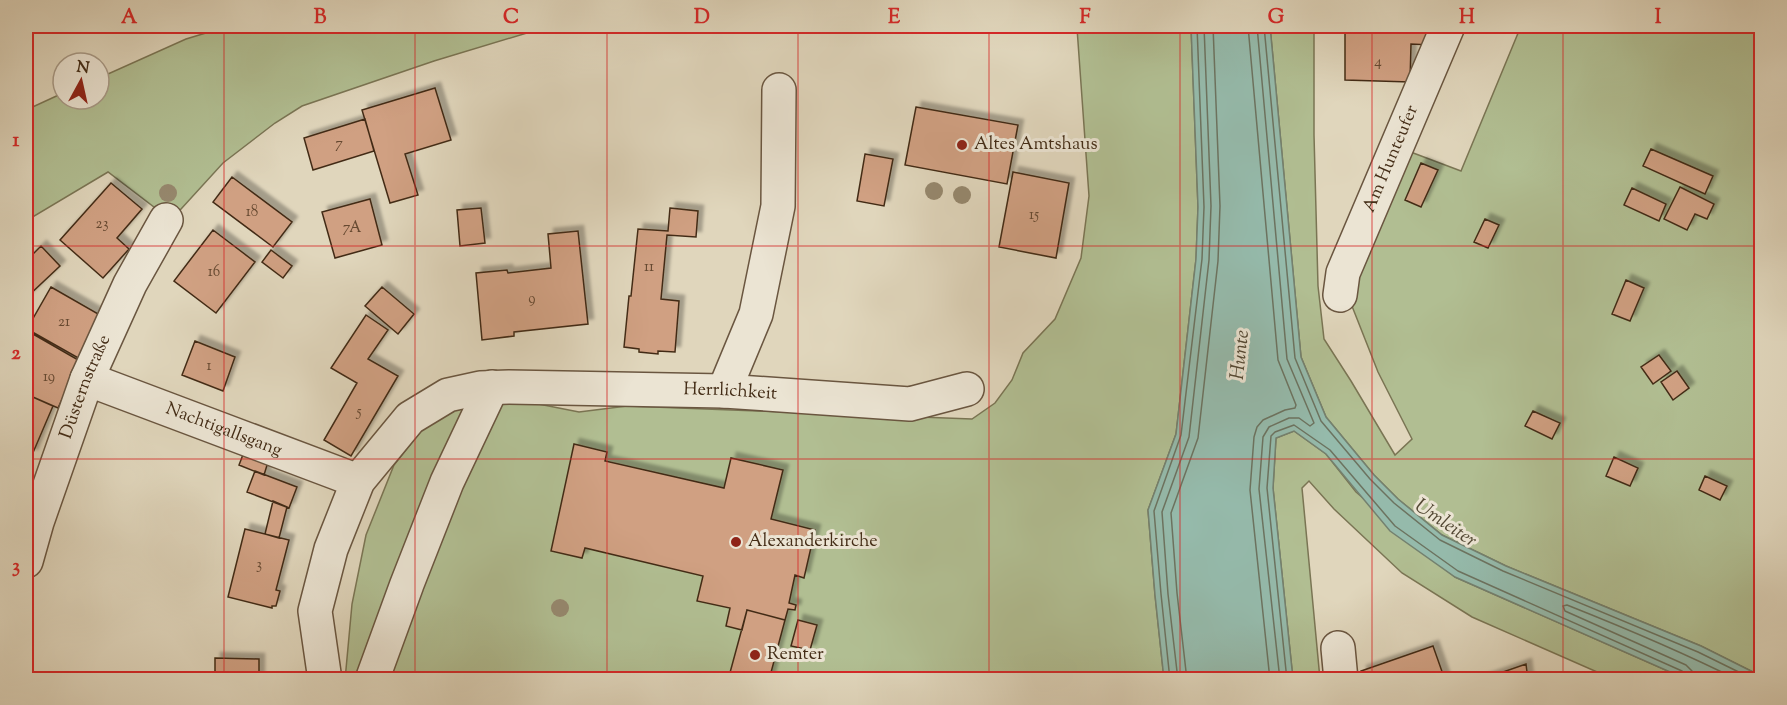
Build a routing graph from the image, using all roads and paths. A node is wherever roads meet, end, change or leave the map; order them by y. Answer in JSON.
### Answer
{"nodes":[{"id":1,"x":1448,"y":26,"type":"edge"},
{"id":2,"x":779,"y":90,"type":"dead end"},
{"id":3,"x":166,"y":220,"type":"dead end"},
{"id":4,"x":1340,"y":294,"type":"dead end"},
{"id":5,"x":87,"y":379,"type":"junction"},
{"id":6,"x":492,"y":387,"type":"junction"},
{"id":7,"x":967,"y":389,"type":"dead end"},
{"id":8,"x":724,"y":392,"type":"junction"},
{"id":9,"x":358,"y":481,"type":"junction"},
{"id":10,"x":26,"y":561,"type":"edge"},
{"id":11,"x":325,"y":680,"type":"edge"},
{"id":12,"x":372,"y":680,"type":"edge"}],
"edges":[{"from":1,"to":4,"type":"street","name":"Am Hunteufer"},
{"from":2,"to":8,"type":"street"},
{"from":3,"to":5,"type":"street","name":"Düsternstraße"},
{"from":5,"to":9,"type":"street","name":"Nachtigallsgang"},
{"from":5,"to":10,"type":"street","name":"Düsternstraße"},
{"from":6,"to":8,"type":"street","name":"Herrlichkeit"},
{"from":6,"to":9,"type":"street","name":"Herrlichkeit"},
{"from":6,"to":12,"type":"street"},
{"from":7,"to":8,"type":"street","name":"Herrlichkeit"},
{"from":9,"to":11,"type":"street","name":"Herrlichkeit"}]}
